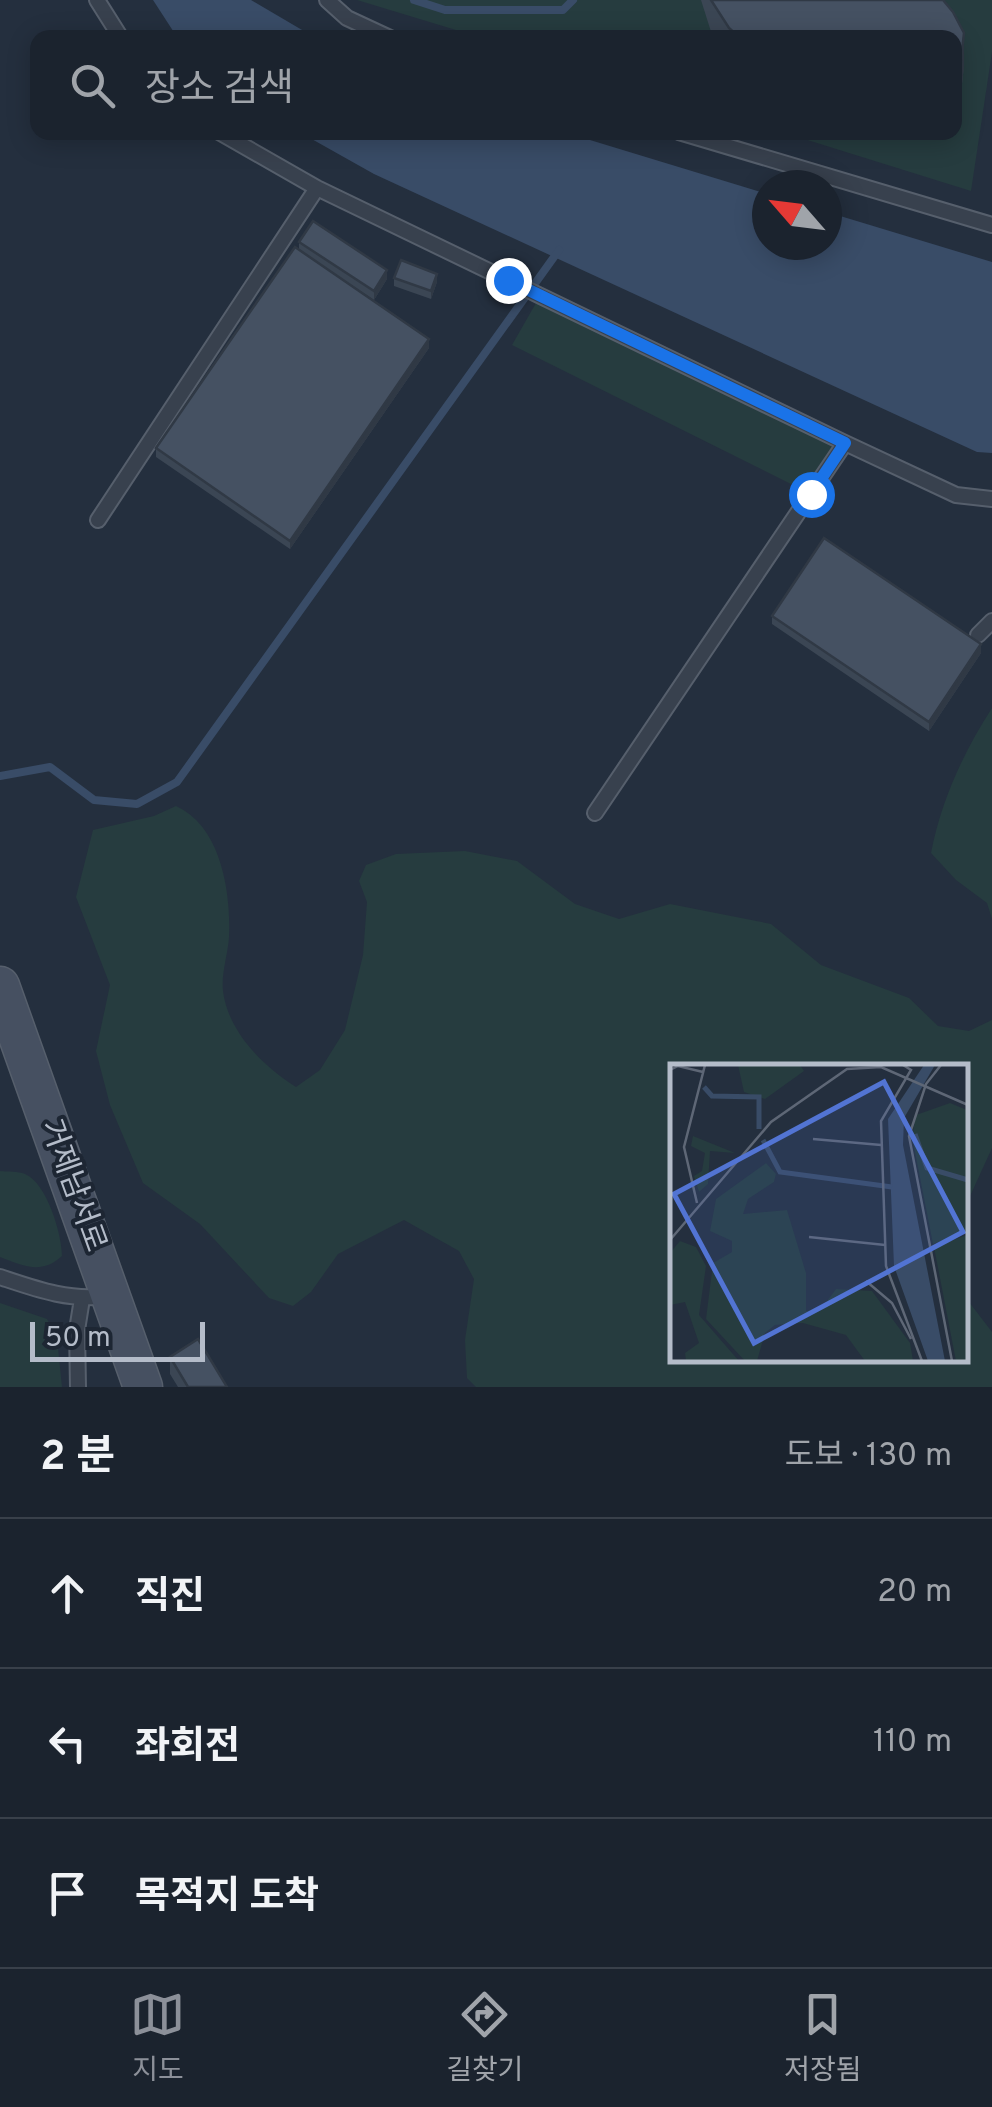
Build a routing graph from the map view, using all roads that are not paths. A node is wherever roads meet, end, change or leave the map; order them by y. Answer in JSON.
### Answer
{"nodes":[{"id":1,"x":96,"y":0,"type":"edge"},
{"id":2,"x":327,"y":0,"type":"edge"},
{"id":3,"x":116,"y":30,"type":"edge"},
{"id":4,"x":373,"y":30,"type":"edge"},
{"id":5,"x":233,"y":140,"type":"edge"},
{"id":6,"x":706,"y":140,"type":"edge"},
{"id":7,"x":317,"y":188,"type":"junction"},
{"id":8,"x":992,"y":225,"type":"edge"},
{"id":9,"x":845,"y":443,"type":"junction"},
{"id":10,"x":992,"y":499,"type":"edge"},
{"id":11,"x":98,"y":520,"type":"dead end"},
{"id":12,"x":992,"y":621,"type":"edge"},
{"id":13,"x":978,"y":635,"type":"dead end"},
{"id":14,"x":596,"y":812,"type":"dead end"},
{"id":15,"x":0,"y":986,"type":"edge"},
{"id":16,"x":0,"y":1277,"type":"edge"},
{"id":17,"x":97,"y":1298,"type":"junction"},
{"id":18,"x":78,"y":1387,"type":"edge"},
{"id":19,"x":143,"y":1387,"type":"edge"}],
"edges":[{"from":1,"to":3,"type":"lane"},
{"from":2,"to":4,"type":"lane"},
{"from":5,"to":7,"type":"lane"},
{"from":6,"to":8,"type":"lane"},
{"from":7,"to":9,"type":"lane"},
{"from":7,"to":11,"type":"lane"},
{"from":9,"to":10,"type":"lane"},
{"from":9,"to":14,"type":"lane"},
{"from":12,"to":13,"type":"lane"},
{"from":15,"to":17,"type":"main road","name":"거제남서로"},
{"from":16,"to":17,"type":"lane"},
{"from":17,"to":18,"type":"lane"},
{"from":17,"to":19,"type":"main road","name":"거제남서로"}]}
